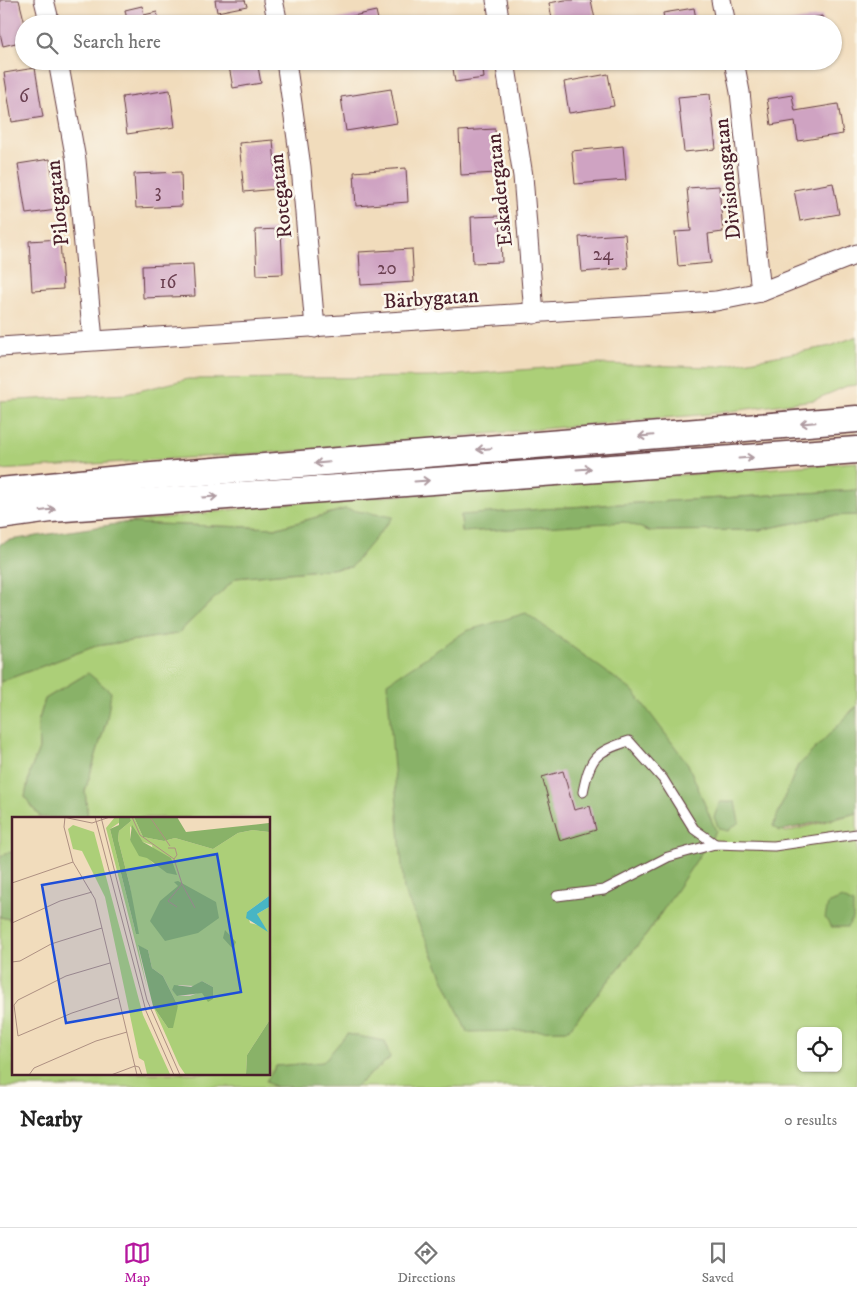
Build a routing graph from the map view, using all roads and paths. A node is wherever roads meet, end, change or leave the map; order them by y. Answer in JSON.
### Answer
{"nodes":[{"id":1,"x":44,"y":0,"type":"edge"},
{"id":2,"x":273,"y":0,"type":"edge"},
{"id":3,"x":496,"y":0,"type":"edge"},
{"id":4,"x":720,"y":0,"type":"edge"},
{"id":5,"x":48,"y":15,"type":"edge"},
{"id":6,"x":276,"y":15,"type":"edge"},
{"id":7,"x":498,"y":15,"type":"edge"},
{"id":8,"x":724,"y":15,"type":"edge"},
{"id":9,"x":60,"y":70,"type":"edge"},
{"id":10,"x":287,"y":70,"type":"edge"},
{"id":11,"x":506,"y":70,"type":"edge"},
{"id":12,"x":736,"y":70,"type":"edge"},
{"id":13,"x":857,"y":254,"type":"edge"},
{"id":14,"x":761,"y":292,"type":"junction"},
{"id":15,"x":534,"y":314,"type":"junction"},
{"id":16,"x":315,"y":328,"type":"junction"},
{"id":17,"x":93,"y":340,"type":"junction"},
{"id":18,"x":0,"y":347,"type":"edge"},
{"id":19,"x":857,"y":419,"type":"edge"},
{"id":20,"x":857,"y":450,"type":"edge"},
{"id":21,"x":0,"y":491,"type":"edge"},
{"id":22,"x":0,"y":516,"type":"edge"},
{"id":23,"x":583,"y":792,"type":"dead end"},
{"id":24,"x":857,"y":834,"type":"edge"},
{"id":25,"x":715,"y":844,"type":"junction"},
{"id":26,"x":557,"y":896,"type":"dead end"}],
"edges":[{"from":1,"to":5,"type":"street"},
{"from":2,"to":6,"type":"street"},
{"from":3,"to":7,"type":"street"},
{"from":4,"to":8,"type":"street"},
{"from":9,"to":17,"type":"street","name":"Pilotgatan"},
{"from":10,"to":16,"type":"street","name":"Rotegatan"},
{"from":11,"to":15,"type":"street","name":"Eskadergatan"},
{"from":12,"to":14,"type":"street","name":"Divisionsgatan"},
{"from":13,"to":14,"type":"street","name":"Bärbygatan"},
{"from":14,"to":15,"type":"street","name":"Bärbygatan"},
{"from":15,"to":16,"type":"street","name":"Bärbygatan"},
{"from":16,"to":17,"type":"street","name":"Bärbygatan"},
{"from":17,"to":18,"type":"street","name":"Bärbygatan"},
{"from":19,"to":21,"type":"main road","one_way":true},
{"from":22,"to":20,"type":"main road","one_way":true},
{"from":23,"to":25,"type":"lane"},
{"from":24,"to":25,"type":"lane"},
{"from":25,"to":26,"type":"lane"}]}
